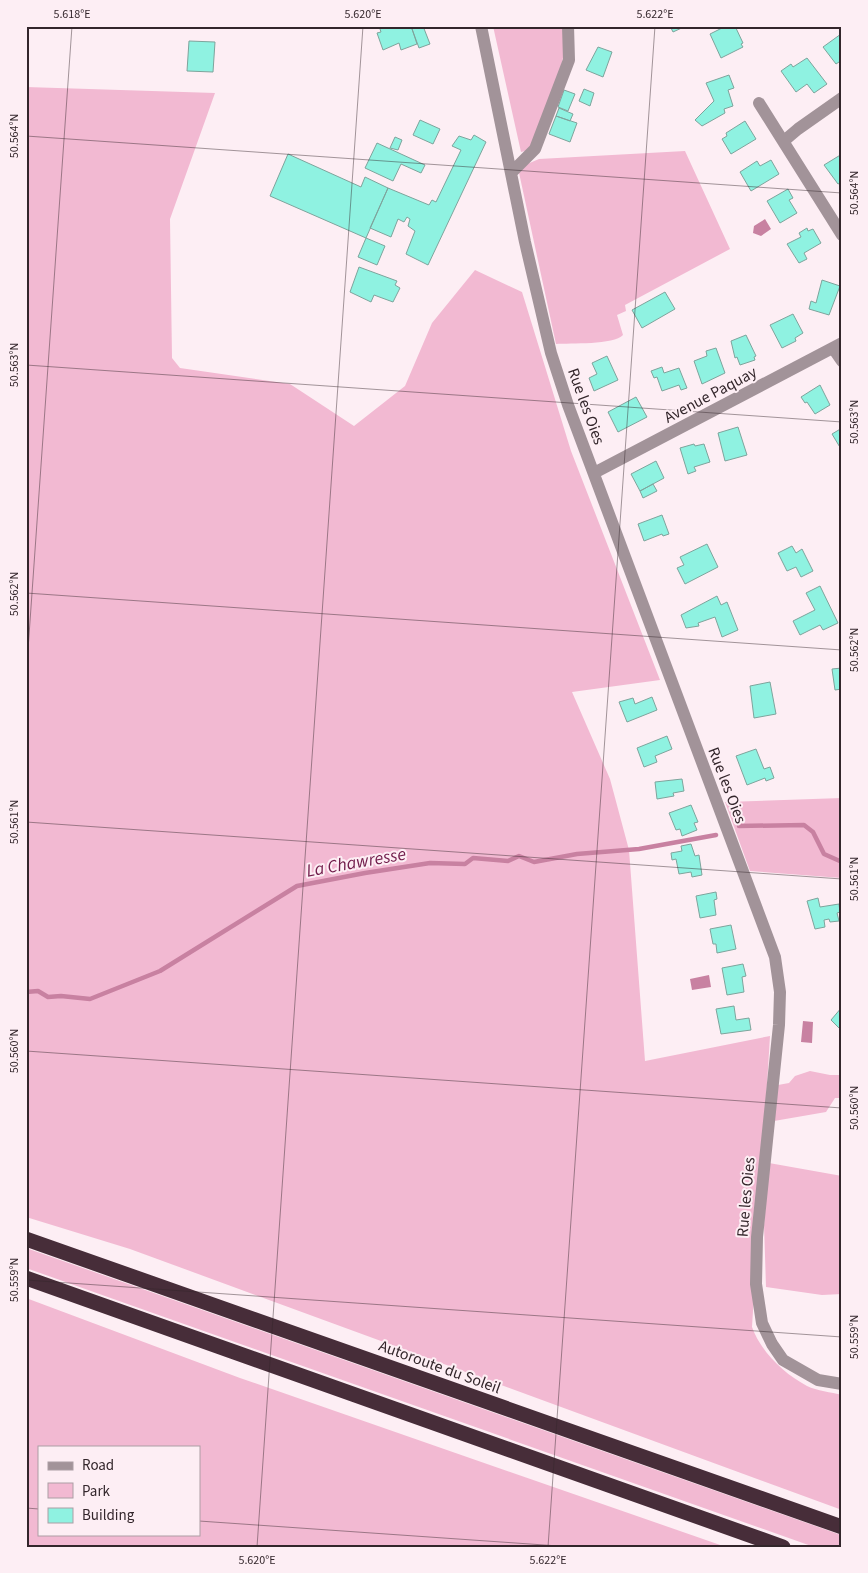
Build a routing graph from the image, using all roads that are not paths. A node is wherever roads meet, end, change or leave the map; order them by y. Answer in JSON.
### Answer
{"nodes":[{"id":1,"x":481,"y":26,"type":"edge"},
{"id":2,"x":568,"y":26,"type":"edge"},
{"id":3,"x":842,"y":98,"type":"edge"},
{"id":4,"x":760,"y":103,"type":"dead end"},
{"id":5,"x":784,"y":140,"type":"junction"},
{"id":6,"x":512,"y":172,"type":"junction"},
{"id":7,"x":842,"y":235,"type":"edge"},
{"id":8,"x":837,"y":346,"type":"edge"},
{"id":9,"x":842,"y":361,"type":"edge"},
{"id":10,"x":594,"y":473,"type":"junction"},
{"id":11,"x":26,"y":1239,"type":"edge"},
{"id":12,"x":26,"y":1278,"type":"edge"},
{"id":13,"x":842,"y":1384,"type":"edge"},
{"id":14,"x":842,"y":1528,"type":"edge"},
{"id":15,"x":783,"y":1547,"type":"edge"}],
"edges":[{"from":1,"to":6,"type":"street","name":"Rue les Oies"},
{"from":2,"to":6,"type":"street"},
{"from":3,"to":5,"type":"street"},
{"from":4,"to":5,"type":"street"},
{"from":5,"to":7,"type":"street"},
{"from":6,"to":10,"type":"street","name":"Rue les Oies"},
{"from":8,"to":9,"type":"street"},
{"from":8,"to":10,"type":"street","name":"Avenue Paquay"},
{"from":10,"to":13,"type":"street","name":"Rue les Oies"},
{"from":11,"to":14,"type":"highway","name":"Autoroute du Soleil"},
{"from":12,"to":15,"type":"highway"}]}
